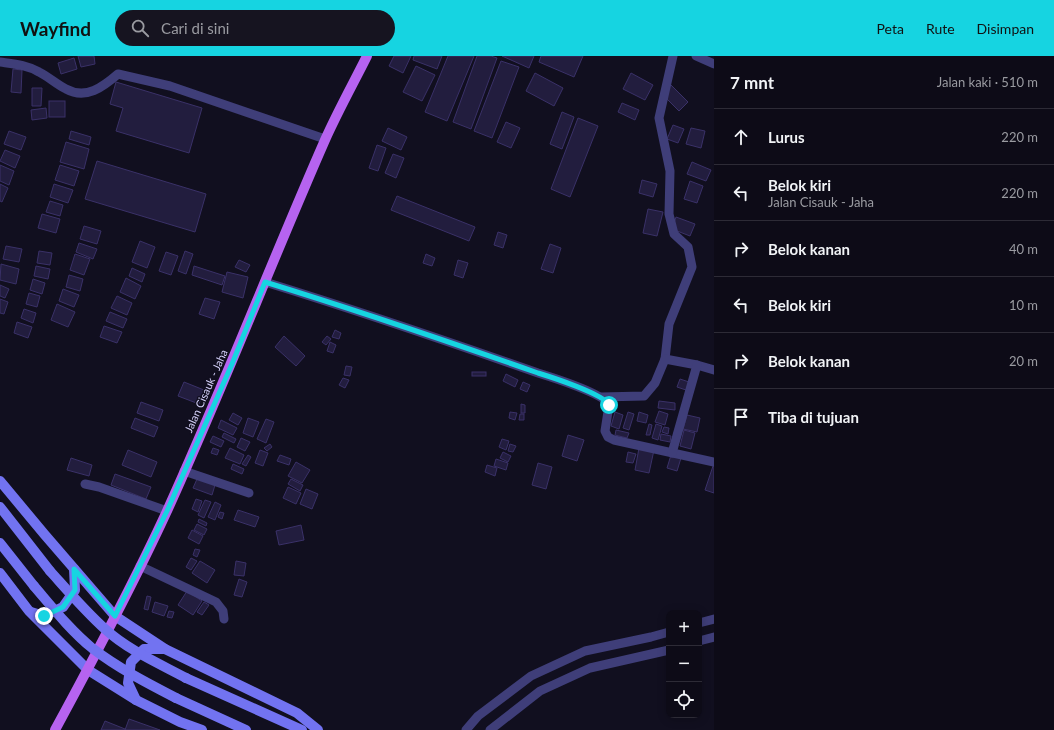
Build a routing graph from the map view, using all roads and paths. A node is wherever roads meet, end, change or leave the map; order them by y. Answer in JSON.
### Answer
{"nodes":[{"id":1,"x":367,"y":56,"type":"edge"},
{"id":2,"x":673,"y":56,"type":"edge"},
{"id":3,"x":696,"y":56,"type":"edge"},
{"id":4,"x":0,"y":62,"type":"edge"},
{"id":5,"x":714,"y":64,"type":"edge"},
{"id":6,"x":325,"y":139,"type":"junction"},
{"id":7,"x":265,"y":282,"type":"junction"},
{"id":8,"x":665,"y":359,"type":"junction"},
{"id":9,"x":697,"y":365,"type":"junction"},
{"id":10,"x":714,"y":370,"type":"edge"},
{"id":11,"x":601,"y":397,"type":"junction"},
{"id":12,"x":672,"y":452,"type":"junction"},
{"id":13,"x":714,"y":462,"type":"edge"},
{"id":14,"x":184,"y":471,"type":"junction"},
{"id":15,"x":0,"y":481,"type":"edge"},
{"id":16,"x":85,"y":484,"type":"dead end"},
{"id":17,"x":249,"y":493,"type":"dead end"},
{"id":18,"x":0,"y":507,"type":"edge"},
{"id":19,"x":167,"y":511,"type":"junction"},
{"id":20,"x":0,"y":543,"type":"edge"},
{"id":21,"x":140,"y":566,"type":"junction"},
{"id":22,"x":74,"y":569,"type":"junction"},
{"id":23,"x":0,"y":573,"type":"edge"},
{"id":24,"x":29,"y":611,"type":"junction"},
{"id":25,"x":115,"y":616,"type":"junction"},
{"id":26,"x":714,"y":618,"type":"edge"},
{"id":27,"x":224,"y":619,"type":"dead end"},
{"id":28,"x":702,"y":622,"type":"edge"},
{"id":29,"x":666,"y":633,"type":"edge"},
{"id":30,"x":651,"y":637,"type":"junction"},
{"id":31,"x":714,"y":637,"type":"edge"},
{"id":32,"x":702,"y":641,"type":"edge"},
{"id":33,"x":165,"y":649,"type":"junction"},
{"id":34,"x":666,"y":651,"type":"edge"},
{"id":35,"x":656,"y":654,"type":"junction"},
{"id":36,"x":88,"y":670,"type":"junction"},
{"id":37,"x":136,"y":700,"type":"junction"},
{"id":38,"x":55,"y":730,"type":"edge"},
{"id":39,"x":202,"y":730,"type":"edge"},
{"id":40,"x":246,"y":730,"type":"edge"},
{"id":41,"x":302,"y":730,"type":"edge"},
{"id":42,"x":318,"y":730,"type":"edge"},
{"id":43,"x":466,"y":730,"type":"edge"},
{"id":44,"x":490,"y":730,"type":"edge"}],
"edges":[{"from":1,"to":6,"type":"main road","name":"Jalan Cisauk - Jaha"},
{"from":2,"to":8,"type":"street"},
{"from":3,"to":5,"type":"street"},
{"from":4,"to":6,"type":"street"},
{"from":6,"to":7,"type":"main road","name":"Jalan Cisauk - Jaha"},
{"from":7,"to":11,"type":"street"},
{"from":7,"to":14,"type":"main road","name":"Jalan Cisauk - Jaha"},
{"from":8,"to":9,"type":"street"},
{"from":8,"to":11,"type":"street"},
{"from":9,"to":10,"type":"street"},
{"from":9,"to":12,"type":"street"},
{"from":11,"to":12,"type":"street"},
{"from":12,"to":13,"type":"street"},
{"from":14,"to":17,"type":"street"},
{"from":14,"to":19,"type":"main road","name":"Jalan Cisauk - Jaha"},
{"from":15,"to":22,"type":"main road"},
{"from":16,"to":19,"type":"street"},
{"from":18,"to":41,"type":"main road","bridge":true},
{"from":19,"to":21,"type":"main road","name":"Jalan Cisauk - Jaha"},
{"from":20,"to":40,"type":"main road","bridge":true},
{"from":21,"to":25,"type":"main road","name":"Jalan Cisauk - Jaha"},
{"from":21,"to":27,"type":"street"},
{"from":22,"to":24,"type":"main road"},
{"from":22,"to":25,"type":"main road"},
{"from":23,"to":24,"type":"main road"},
{"from":24,"to":36,"type":"main road"},
{"from":25,"to":33,"type":"main road"},
{"from":25,"to":36,"type":"main road","name":"Jalan Cisauk - Jaha"},
{"from":26,"to":28,"type":"street"},
{"from":29,"to":30,"type":"street"},
{"from":30,"to":35,"type":"street"},
{"from":30,"to":43,"type":"street"},
{"from":31,"to":32,"type":"street"},
{"from":33,"to":37,"type":"main road"},
{"from":33,"to":42,"type":"main road"},
{"from":34,"to":35,"type":"street"},
{"from":35,"to":44,"type":"street"},
{"from":36,"to":37,"type":"main road"},
{"from":36,"to":38,"type":"main road","name":"Jalan Cisauk - Jaha"},
{"from":37,"to":39,"type":"main road"}]}
